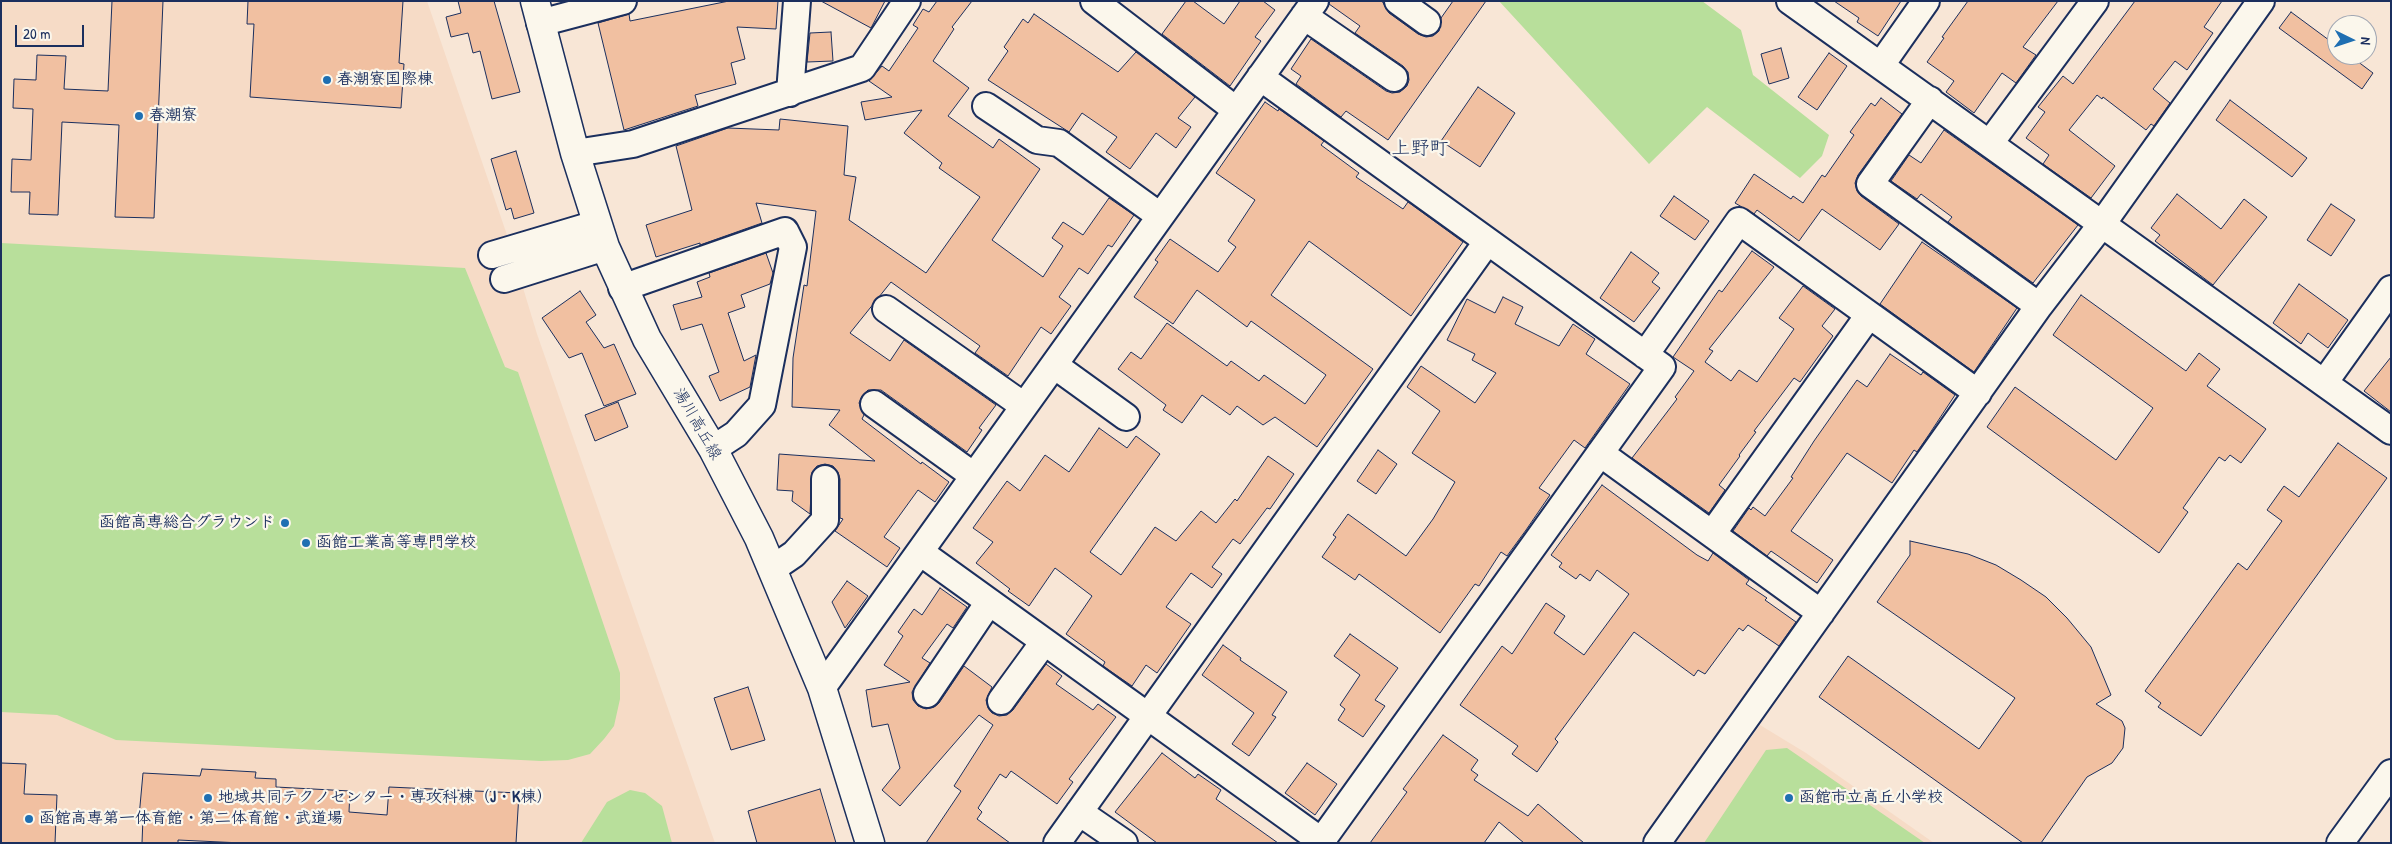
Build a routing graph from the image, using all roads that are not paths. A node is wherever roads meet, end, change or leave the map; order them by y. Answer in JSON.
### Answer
{"nodes":[{"id":1,"x":623,"y":1,"type":"edge"},
{"id":2,"x":797,"y":1,"type":"edge"},
{"id":3,"x":907,"y":1,"type":"edge"},
{"id":4,"x":1094,"y":1,"type":"edge"},
{"id":5,"x":1398,"y":1,"type":"edge"},
{"id":6,"x":1790,"y":1,"type":"edge"},
{"id":7,"x":1926,"y":1,"type":"edge"},
{"id":8,"x":2095,"y":1,"type":"edge"},
{"id":9,"x":2261,"y":1,"type":"edge"},
{"id":10,"x":1309,"y":8,"type":"edge"},
{"id":11,"x":538,"y":12,"type":"edge"},
{"id":12,"x":1427,"y":22,"type":"dead end"},
{"id":13,"x":1881,"y":65,"type":"junction"},
{"id":14,"x":1260,"y":77,"type":"junction"},
{"id":15,"x":1394,"y":78,"type":"dead end"},
{"id":16,"x":790,"y":93,"type":"junction"},
{"id":17,"x":1930,"y":100,"type":"junction"},
{"id":18,"x":986,"y":106,"type":"dead end"},
{"id":19,"x":1236,"y":110,"type":"junction"},
{"id":20,"x":1990,"y":142,"type":"junction"},
{"id":21,"x":575,"y":153,"type":"junction"},
{"id":22,"x":1160,"y":216,"type":"junction"},
{"id":23,"x":2102,"y":224,"type":"junction"},
{"id":24,"x":600,"y":235,"type":"junction"},
{"id":25,"x":1487,"y":242,"type":"junction"},
{"id":26,"x":492,"y":255,"type":"dead end"},
{"id":27,"x":504,"y":279,"type":"dead end"},
{"id":28,"x":622,"y":288,"type":"junction"},
{"id":29,"x":2391,"y":289,"type":"edge"},
{"id":30,"x":2039,"y":306,"type":"junction"},
{"id":31,"x":886,"y":309,"type":"dead end"},
{"id":32,"x":1869,"y":315,"type":"junction"},
{"id":33,"x":1645,"y":355,"type":"junction"},
{"id":34,"x":1054,"y":365,"type":"junction"},
{"id":35,"x":2324,"y":383,"type":"junction"},
{"id":36,"x":1978,"y":393,"type":"junction"},
{"id":37,"x":874,"y":404,"type":"dead end"},
{"id":38,"x":1024,"y":406,"type":"junction"},
{"id":39,"x":1126,"y":417,"type":"dead end"},
{"id":40,"x":2391,"y":431,"type":"edge"},
{"id":41,"x":713,"y":449,"type":"junction"},
{"id":42,"x":1600,"y":453,"type":"junction"},
{"id":43,"x":974,"y":476,"type":"junction"},
{"id":44,"x":826,"y":479,"type":"dead end"},
{"id":45,"x":1712,"y":534,"type":"junction"},
{"id":46,"x":920,"y":552,"type":"junction"},
{"id":47,"x":772,"y":569,"type":"junction"},
{"id":48,"x":989,"y":602,"type":"junction"},
{"id":49,"x":1821,"y":613,"type":"junction"},
{"id":50,"x":1044,"y":642,"type":"junction"},
{"id":51,"x":822,"y":688,"type":"junction"},
{"id":52,"x":927,"y":694,"type":"dead end"},
{"id":53,"x":1001,"y":701,"type":"dead end"},
{"id":54,"x":1146,"y":716,"type":"junction"},
{"id":55,"x":2390,"y":774,"type":"edge"},
{"id":56,"x":1079,"y":812,"type":"junction"},
{"id":57,"x":1322,"y":842,"type":"edge"},
{"id":58,"x":870,"y":843,"type":"edge"},
{"id":59,"x":1057,"y":843,"type":"edge"},
{"id":60,"x":1124,"y":843,"type":"edge"},
{"id":61,"x":1657,"y":843,"type":"edge"},
{"id":62,"x":2340,"y":843,"type":"edge"}],
"edges":[{"from":1,"to":11,"type":"street"},
{"from":2,"to":16,"type":"street"},
{"from":3,"to":16,"type":"street"},
{"from":4,"to":19,"type":"street"},
{"from":5,"to":12,"type":"street"},
{"from":6,"to":13,"type":"street"},
{"from":7,"to":13,"type":"street"},
{"from":8,"to":20,"type":"street"},
{"from":9,"to":23,"type":"street"},
{"from":10,"to":14,"type":"street"},
{"from":10,"to":15,"type":"street"},
{"from":11,"to":21,"type":"street","name":"湯川高丘線"},
{"from":13,"to":17,"type":"street"},
{"from":14,"to":19,"type":"street"},
{"from":14,"to":25,"type":"street"},
{"from":16,"to":21,"type":"street"},
{"from":17,"to":20,"type":"street"},
{"from":17,"to":30,"type":"street"},
{"from":18,"to":22,"type":"street"},
{"from":19,"to":22,"type":"street"},
{"from":20,"to":23,"type":"street"},
{"from":21,"to":24,"type":"street","name":"湯川高丘線"},
{"from":22,"to":34,"type":"street"},
{"from":23,"to":30,"type":"street"},
{"from":23,"to":35,"type":"street"},
{"from":24,"to":26,"type":"street"},
{"from":24,"to":27,"type":"street"},
{"from":24,"to":28,"type":"street","name":"湯川高丘線"},
{"from":25,"to":33,"type":"street"},
{"from":25,"to":54,"type":"street"},
{"from":28,"to":41,"type":"street","name":"湯川高丘線"},
{"from":28,"to":41,"type":"street"},
{"from":29,"to":35,"type":"street"},
{"from":30,"to":36,"type":"street"},
{"from":31,"to":38,"type":"street"},
{"from":32,"to":33,"type":"street"},
{"from":32,"to":36,"type":"street"},
{"from":32,"to":45,"type":"street"},
{"from":33,"to":42,"type":"street"},
{"from":34,"to":38,"type":"street"},
{"from":34,"to":39,"type":"street"},
{"from":35,"to":40,"type":"street"},
{"from":36,"to":49,"type":"street"},
{"from":37,"to":43,"type":"street"},
{"from":38,"to":43,"type":"street"},
{"from":41,"to":47,"type":"street","name":"湯川高丘線"},
{"from":42,"to":45,"type":"street"},
{"from":42,"to":57,"type":"street"},
{"from":43,"to":46,"type":"street"},
{"from":44,"to":47,"type":"street"},
{"from":45,"to":49,"type":"street"},
{"from":46,"to":48,"type":"street"},
{"from":46,"to":51,"type":"street"},
{"from":47,"to":51,"type":"street","name":"湯川高丘線"},
{"from":48,"to":50,"type":"street"},
{"from":48,"to":52,"type":"street"},
{"from":49,"to":61,"type":"street"},
{"from":50,"to":53,"type":"street"},
{"from":50,"to":54,"type":"street"},
{"from":51,"to":58,"type":"street","name":"湯川高丘線"},
{"from":54,"to":56,"type":"street"},
{"from":54,"to":57,"type":"street"},
{"from":55,"to":62,"type":"street"},
{"from":56,"to":59,"type":"street"},
{"from":56,"to":60,"type":"street"}]}
